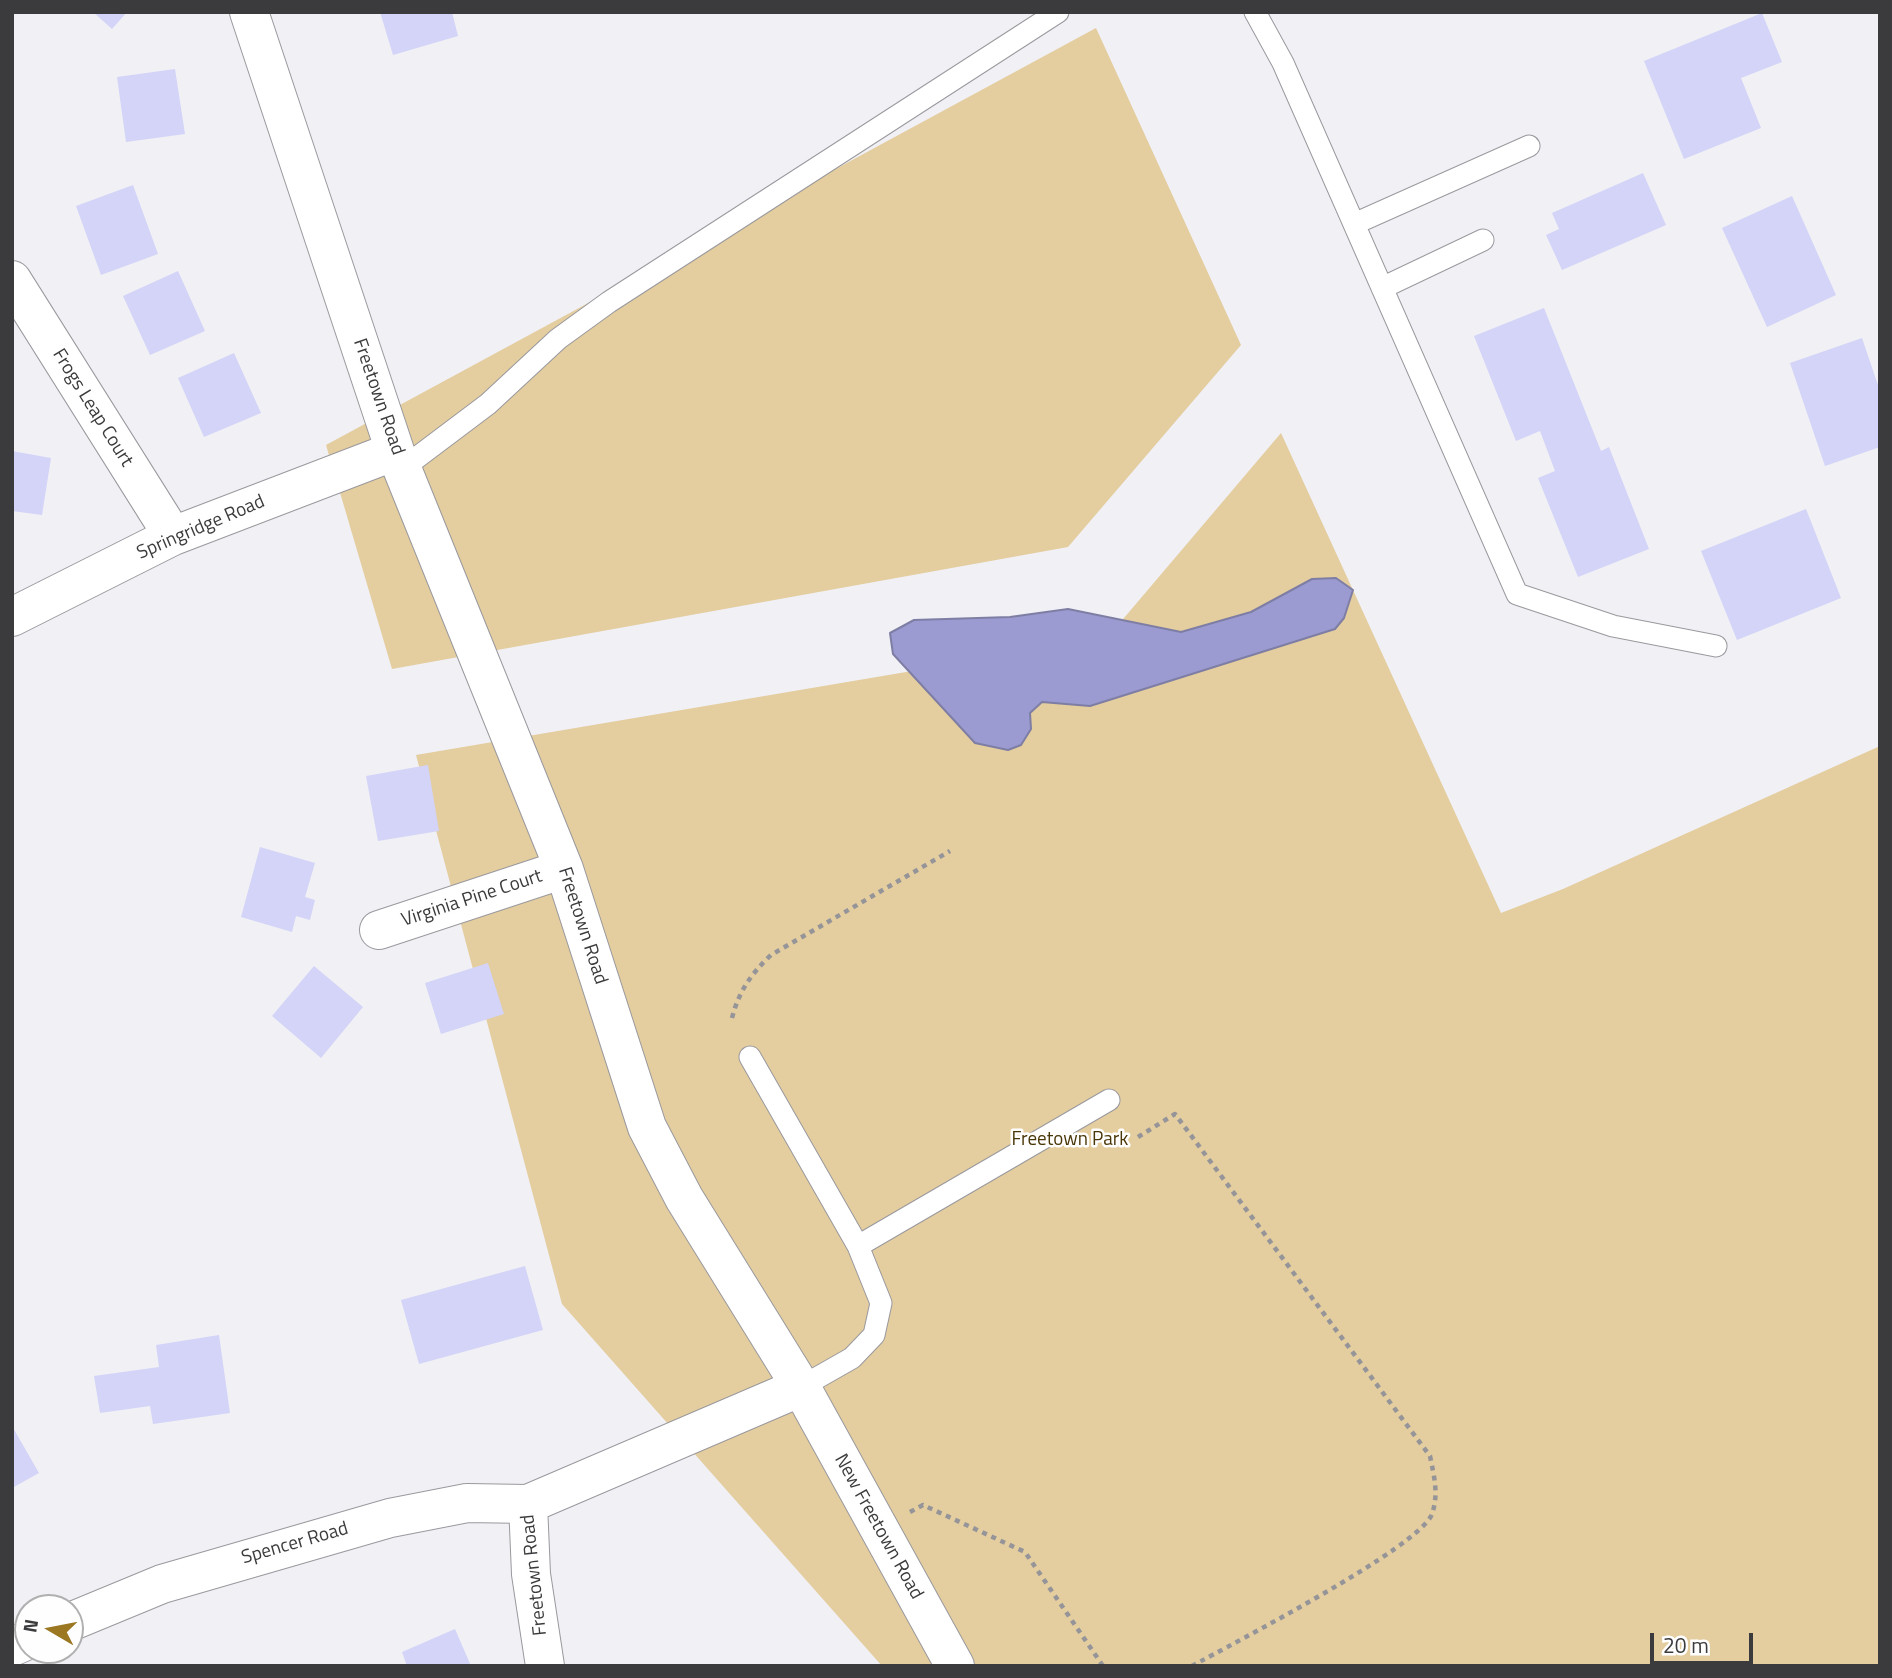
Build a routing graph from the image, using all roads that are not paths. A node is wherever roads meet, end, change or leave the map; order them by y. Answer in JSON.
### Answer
{"nodes":[{"id":1,"x":249,"y":12,"type":"edge"},
{"id":2,"x":1058,"y":12,"type":"edge"},
{"id":3,"x":1255,"y":12,"type":"edge"},
{"id":4,"x":1530,"y":146,"type":"dead end"},
{"id":5,"x":1354,"y":224,"type":"junction"},
{"id":6,"x":1483,"y":240,"type":"dead end"},
{"id":7,"x":12,"y":280,"type":"edge"},
{"id":8,"x":1382,"y":288,"type":"junction"},
{"id":9,"x":399,"y":460,"type":"junction"},
{"id":10,"x":173,"y":536,"type":"junction"},
{"id":11,"x":12,"y":617,"type":"edge"},
{"id":12,"x":1716,"y":646,"type":"dead end"},
{"id":13,"x":564,"y":869,"type":"junction"},
{"id":14,"x":379,"y":930,"type":"dead end"},
{"id":15,"x":750,"y":1057,"type":"dead end"},
{"id":16,"x":1109,"y":1100,"type":"dead end"},
{"id":17,"x":858,"y":1246,"type":"junction"},
{"id":18,"x":801,"y":1387,"type":"junction"},
{"id":19,"x":528,"y":1504,"type":"junction"},
{"id":20,"x":84,"y":1616,"type":"edge"},
{"id":21,"x":545,"y":1666,"type":"edge"},
{"id":22,"x":954,"y":1666,"type":"edge"}],
"edges":[{"from":1,"to":9,"type":"street","name":"Freetown Road"},
{"from":2,"to":9,"type":"lane"},
{"from":3,"to":5,"type":"lane"},
{"from":4,"to":5,"type":"lane"},
{"from":5,"to":8,"type":"lane"},
{"from":6,"to":8,"type":"lane"},
{"from":7,"to":10,"type":"street","name":"Frogs Leap Court"},
{"from":8,"to":12,"type":"lane"},
{"from":9,"to":10,"type":"street","name":"Springridge Road"},
{"from":9,"to":13,"type":"street","name":"Freetown Road"},
{"from":10,"to":11,"type":"street","name":"Springridge Road"},
{"from":13,"to":14,"type":"street","name":"Virginia Pine Court"},
{"from":13,"to":18,"type":"street","name":"Freetown Road"},
{"from":15,"to":17,"type":"lane"},
{"from":16,"to":17,"type":"lane"},
{"from":17,"to":18,"type":"lane"},
{"from":18,"to":19,"type":"street","name":"Freetown Road"},
{"from":18,"to":22,"type":"street","name":"New Freetown Road"},
{"from":19,"to":20,"type":"street","name":"Spencer Road"},
{"from":19,"to":21,"type":"street","name":"Freetown Road"}]}
